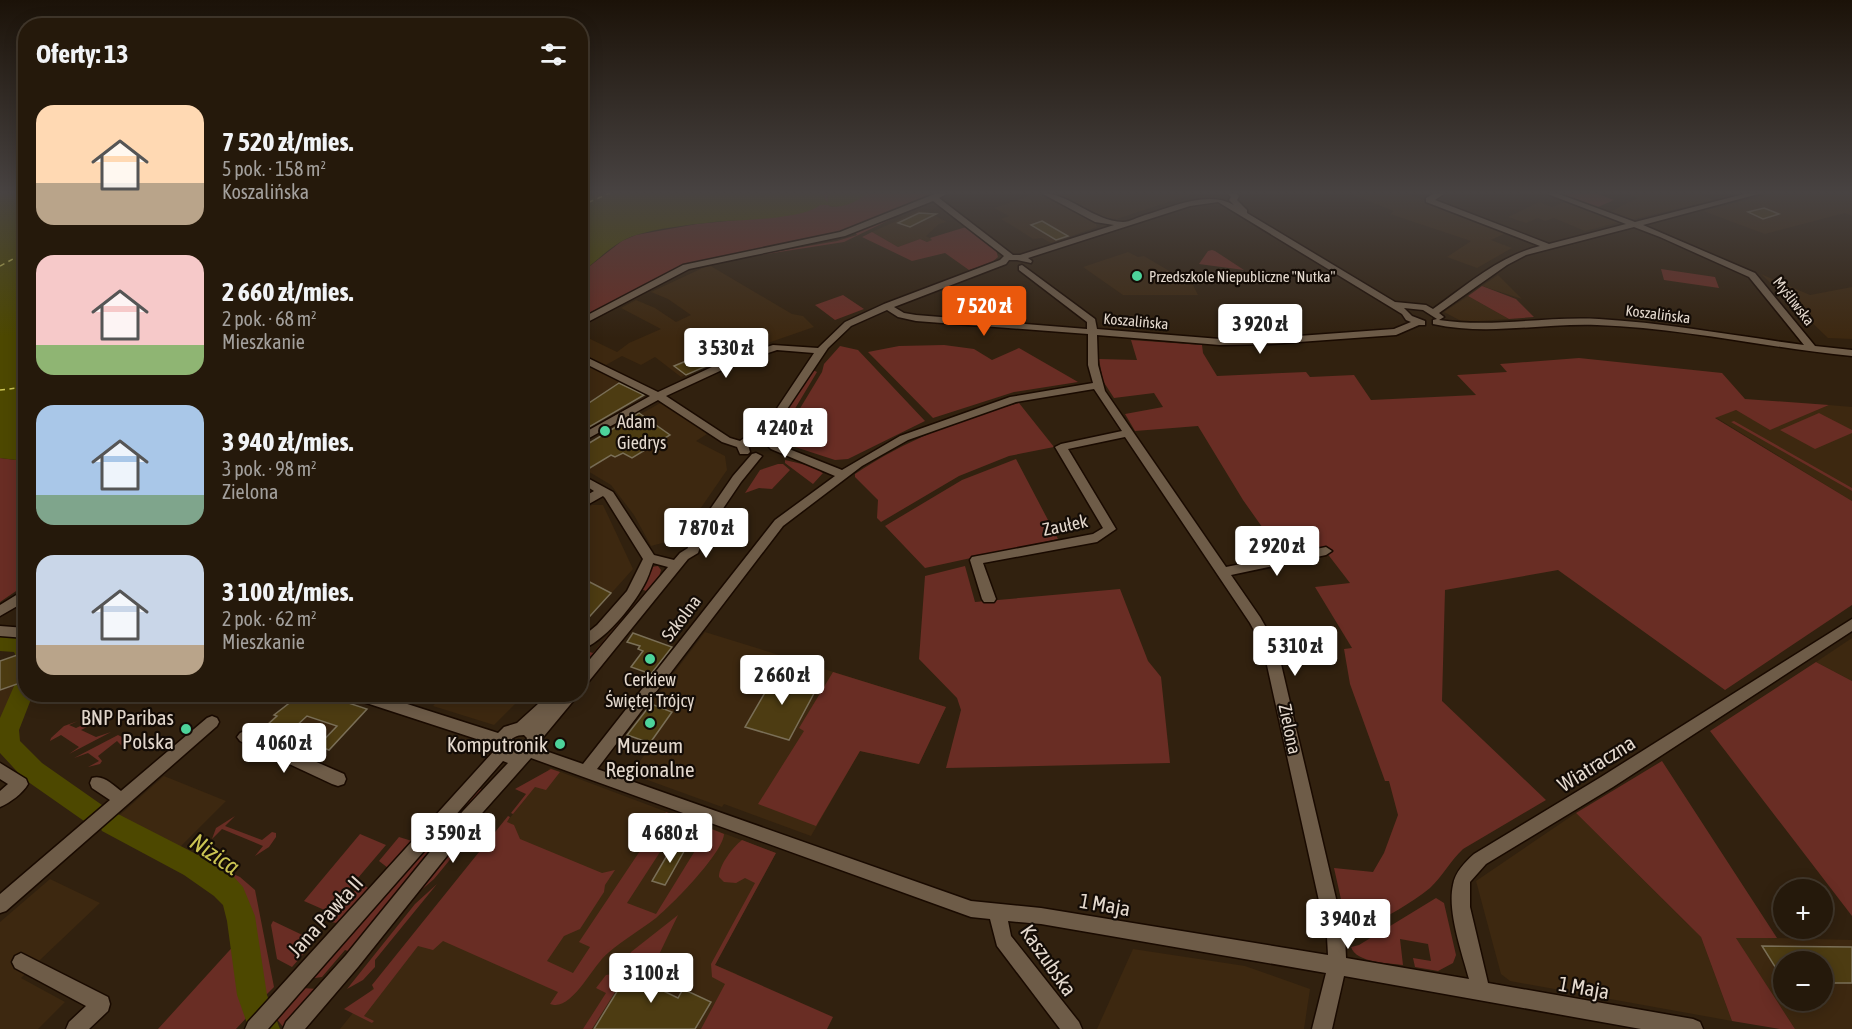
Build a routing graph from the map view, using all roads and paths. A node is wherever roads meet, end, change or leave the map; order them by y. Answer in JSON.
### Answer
{"nodes":[{"id":1,"x":812,"y":241,"type":"edge"},
{"id":2,"x":987,"y":241,"type":"edge"},
{"id":3,"x":1076,"y":241,"type":"edge"},
{"id":4,"x":1289,"y":241,"type":"edge"},
{"id":5,"x":1534,"y":241,"type":"edge"},
{"id":6,"x":1566,"y":241,"type":"edge"},
{"id":7,"x":1674,"y":241,"type":"edge"},
{"id":8,"x":1547,"y":246,"type":"junction"},
{"id":9,"x":1014,"y":263,"type":"junction"},
{"id":10,"x":887,"y":306,"type":"junction"},
{"id":11,"x":1408,"y":310,"type":"junction"},
{"id":12,"x":1435,"y":313,"type":"junction"},
{"id":13,"x":588,"y":319,"type":"edge"},
{"id":14,"x":1418,"y":322,"type":"junction"},
{"id":15,"x":1092,"y":333,"type":"junction"},
{"id":16,"x":1813,"y":350,"type":"junction"},
{"id":17,"x":821,"y":351,"type":"junction"},
{"id":18,"x":1852,"y":353,"type":"edge"},
{"id":19,"x":588,"y":361,"type":"edge"},
{"id":20,"x":1096,"y":385,"type":"junction"},
{"id":21,"x":659,"y":396,"type":"junction"},
{"id":22,"x":778,"y":415,"type":"junction"},
{"id":23,"x":1128,"y":434,"type":"junction"},
{"id":24,"x":588,"y":436,"type":"edge"},
{"id":25,"x":760,"y":436,"type":"junction"},
{"id":26,"x":744,"y":445,"type":"junction"},
{"id":27,"x":772,"y":447,"type":"junction"},
{"id":28,"x":756,"y":456,"type":"junction"},
{"id":29,"x":843,"y":475,"type":"junction"},
{"id":30,"x":737,"y":479,"type":"junction"},
{"id":31,"x":588,"y":482,"type":"edge"},
{"id":32,"x":603,"y":490,"type":"junction"},
{"id":33,"x":588,"y":500,"type":"edge"},
{"id":34,"x":1326,"y":551,"type":"dead end"},
{"id":35,"x":650,"y":558,"type":"junction"},
{"id":36,"x":680,"y":561,"type":"junction"},
{"id":37,"x":1222,"y":572,"type":"junction"},
{"id":38,"x":18,"y":599,"type":"edge"},
{"id":39,"x":989,"y":599,"type":"dead end"},
{"id":40,"x":0,"y":611,"type":"edge"},
{"id":41,"x":1852,"y":624,"type":"edge"},
{"id":42,"x":3,"y":630,"type":"edge"},
{"id":43,"x":18,"y":631,"type":"edge"},
{"id":44,"x":588,"y":640,"type":"edge"},
{"id":45,"x":588,"y":671,"type":"edge"},
{"id":46,"x":383,"y":702,"type":"edge"},
{"id":47,"x":554,"y":702,"type":"edge"},
{"id":48,"x":564,"y":702,"type":"edge"},
{"id":49,"x":212,"y":722,"type":"dead end"},
{"id":50,"x":245,"y":737,"type":"dead end"},
{"id":51,"x":528,"y":739,"type":"junction"},
{"id":52,"x":504,"y":750,"type":"junction"},
{"id":53,"x":0,"y":770,"type":"edge"},
{"id":54,"x":587,"y":771,"type":"junction"},
{"id":55,"x":339,"y":779,"type":"dead end"},
{"id":56,"x":98,"y":783,"type":"dead end"},
{"id":57,"x":0,"y":800,"type":"edge"},
{"id":58,"x":122,"y":800,"type":"junction"},
{"id":59,"x":469,"y":816,"type":"junction"},
{"id":60,"x":0,"y":905,"type":"edge"},
{"id":61,"x":997,"y":913,"type":"junction"},
{"id":62,"x":21,"y":962,"type":"dead end"},
{"id":63,"x":1336,"y":967,"type":"junction"},
{"id":64,"x":1481,"y":991,"type":"junction"},
{"id":65,"x":76,"y":1029,"type":"edge"},
{"id":66,"x":255,"y":1029,"type":"edge"},
{"id":67,"x":293,"y":1029,"type":"edge"},
{"id":68,"x":1072,"y":1029,"type":"edge"},
{"id":69,"x":1322,"y":1029,"type":"edge"},
{"id":70,"x":1693,"y":1029,"type":"edge"}],
"edges":[{"from":1,"to":13,"type":"street"},
{"from":2,"to":9,"type":"street"},
{"from":3,"to":9,"type":"street"},
{"from":4,"to":11,"type":"street"},
{"from":5,"to":8,"type":"street"},
{"from":6,"to":8,"type":"street"},
{"from":7,"to":16,"type":"street","name":"Myśliwska"},
{"from":8,"to":12,"type":"street"},
{"from":9,"to":10,"type":"street"},
{"from":9,"to":15,"type":"street"},
{"from":10,"to":15,"type":"street","name":"Koszalińska"},
{"from":10,"to":17,"type":"street"},
{"from":11,"to":12,"type":"street"},
{"from":11,"to":14,"type":"street"},
{"from":12,"to":14,"type":"street"},
{"from":12,"to":16,"type":"street","name":"Koszalińska"},
{"from":14,"to":15,"type":"street","name":"Koszalińska"},
{"from":15,"to":20,"type":"street","name":"Zielona"},
{"from":16,"to":18,"type":"street","name":"Koszalińska"},
{"from":17,"to":21,"type":"street"},
{"from":17,"to":22,"type":"street"},
{"from":19,"to":21,"type":"street"},
{"from":20,"to":23,"type":"street","name":"Zielona"},
{"from":20,"to":29,"type":"street","name":"Szkolna"},
{"from":21,"to":24,"type":"street"},
{"from":21,"to":26,"type":"street"},
{"from":22,"to":25,"type":"street"},
{"from":22,"to":27,"type":"street"},
{"from":23,"to":37,"type":"street","name":"Zielona"},
{"from":23,"to":39,"type":"street","name":"Zaułek"},
{"from":25,"to":26,"type":"street"},
{"from":25,"to":27,"type":"street"},
{"from":26,"to":28,"type":"street"},
{"from":26,"to":30,"type":"street"},
{"from":27,"to":28,"type":"street"},
{"from":27,"to":29,"type":"street"},
{"from":28,"to":30,"type":"street"},
{"from":29,"to":54,"type":"street","name":"Szkolna"},
{"from":30,"to":36,"type":"street"},
{"from":31,"to":32,"type":"street"},
{"from":32,"to":33,"type":"street"},
{"from":32,"to":35,"type":"street"},
{"from":34,"to":37,"type":"street"},
{"from":35,"to":36,"type":"street"},
{"from":35,"to":44,"type":"street"},
{"from":36,"to":45,"type":"street"},
{"from":37,"to":63,"type":"street","name":"Zielona"},
{"from":38,"to":40,"type":"street"},
{"from":41,"to":64,"type":"street","name":"Wiatraczna"},
{"from":42,"to":43,"type":"street"},
{"from":46,"to":52,"type":"street"},
{"from":47,"to":51,"type":"street"},
{"from":48,"to":51,"type":"street"},
{"from":49,"to":58,"type":"street"},
{"from":50,"to":55,"type":"street"},
{"from":51,"to":52,"type":"street"},
{"from":51,"to":52,"type":"street"},
{"from":51,"to":54,"type":"street","name":"1 Maja"},
{"from":51,"to":59,"type":"street"},
{"from":52,"to":59,"type":"street"},
{"from":52,"to":66,"type":"street","name":"Jana Pawła II"},
{"from":53,"to":57,"type":"street"},
{"from":54,"to":61,"type":"street","name":"1 Maja"},
{"from":56,"to":58,"type":"street"},
{"from":58,"to":60,"type":"street"},
{"from":59,"to":67,"type":"street"},
{"from":61,"to":63,"type":"street","name":"1 Maja"},
{"from":61,"to":68,"type":"street","name":"Kaszubska"},
{"from":62,"to":65,"type":"street"},
{"from":63,"to":64,"type":"street","name":"1 Maja"},
{"from":63,"to":69,"type":"street","name":"Zielona"},
{"from":64,"to":70,"type":"street","name":"1 Maja"}]}
